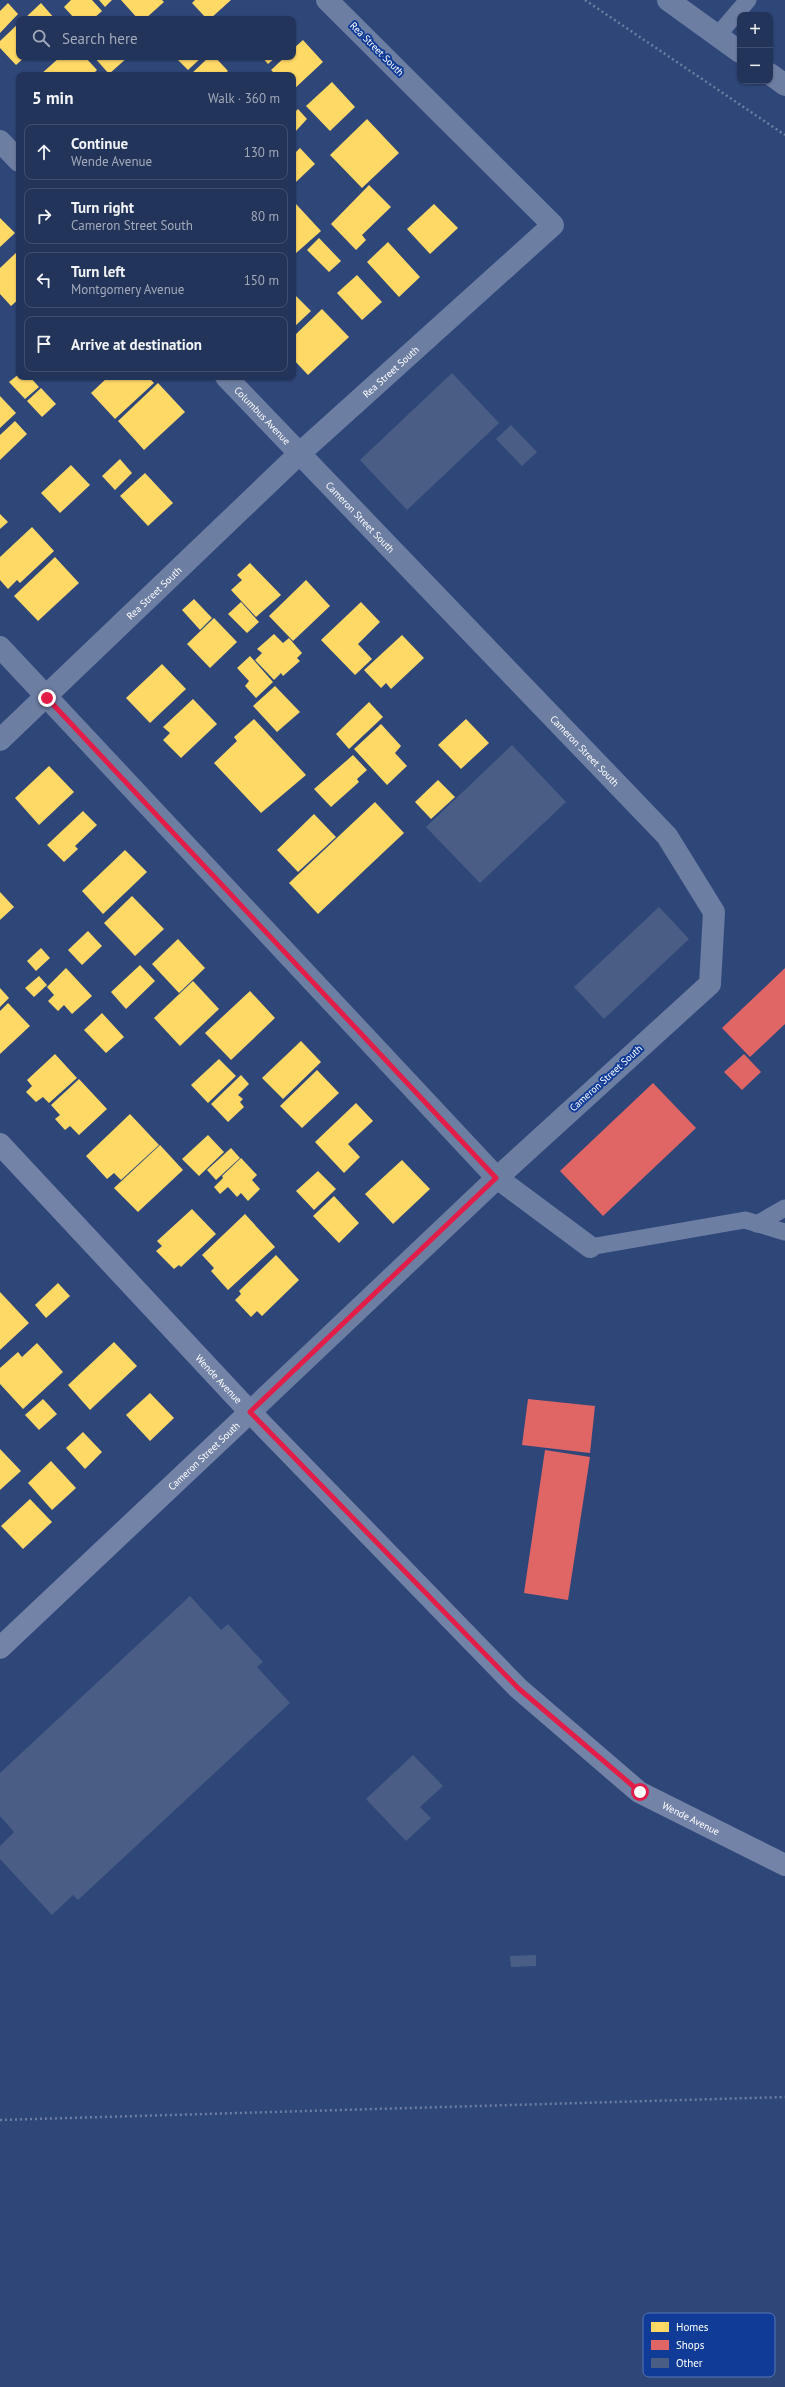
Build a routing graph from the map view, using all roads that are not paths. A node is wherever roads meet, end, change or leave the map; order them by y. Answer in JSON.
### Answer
{"nodes":[{"id":1,"x":327,"y":0,"type":"edge"},
{"id":2,"x":668,"y":0,"type":"edge"},
{"id":3,"x":748,"y":0,"type":"edge"},
{"id":4,"x":718,"y":36,"type":"junction"},
{"id":5,"x":737,"y":50,"type":"edge"},
{"id":6,"x":773,"y":76,"type":"edge"},
{"id":7,"x":785,"y":85,"type":"edge"},
{"id":8,"x":0,"y":141,"type":"edge"},
{"id":9,"x":16,"y":158,"type":"edge"},
{"id":10,"x":229,"y":380,"type":"edge"},
{"id":11,"x":299,"y":454,"type":"junction"},
{"id":12,"x":0,"y":647,"type":"edge"},
{"id":13,"x":47,"y":698,"type":"junction"},
{"id":14,"x":0,"y":740,"type":"edge"},
{"id":15,"x":0,"y":1144,"type":"edge"},
{"id":16,"x":496,"y":1178,"type":"junction"},
{"id":17,"x":785,"y":1208,"type":"edge"},
{"id":18,"x":757,"y":1224,"type":"junction"},
{"id":19,"x":785,"y":1232,"type":"edge"},
{"id":20,"x":590,"y":1247,"type":"joint"},
{"id":21,"x":250,"y":1412,"type":"junction"},
{"id":22,"x":0,"y":1648,"type":"edge"},
{"id":23,"x":785,"y":1865,"type":"edge"}],
"edges":[{"from":1,"to":11,"type":"street","name":"Rea Street South"},
{"from":2,"to":4,"type":"street"},
{"from":3,"to":4,"type":"lane"},
{"from":4,"to":5,"type":"street"},
{"from":6,"to":7,"type":"street"},
{"from":8,"to":9,"type":"street"},
{"from":10,"to":11,"type":"street","name":"Columbus Avenue"},
{"from":11,"to":13,"type":"street","name":"Rea Street South"},
{"from":11,"to":16,"type":"street","name":"Cameron Street South"},
{"from":12,"to":13,"type":"street"},
{"from":13,"to":14,"type":"street","name":"Rea Street South"},
{"from":13,"to":16,"type":"street"},
{"from":15,"to":21,"type":"street","name":"Wende Avenue"},
{"from":16,"to":20,"type":"street"},
{"from":16,"to":21,"type":"street","name":"Cameron Street South"},
{"from":17,"to":18,"type":"lane"},
{"from":18,"to":19,"type":"lane"},
{"from":18,"to":20,"type":"lane"},
{"from":21,"to":22,"type":"street","name":"Cameron Street South"},
{"from":21,"to":23,"type":"street","name":"Wende Avenue"}]}
